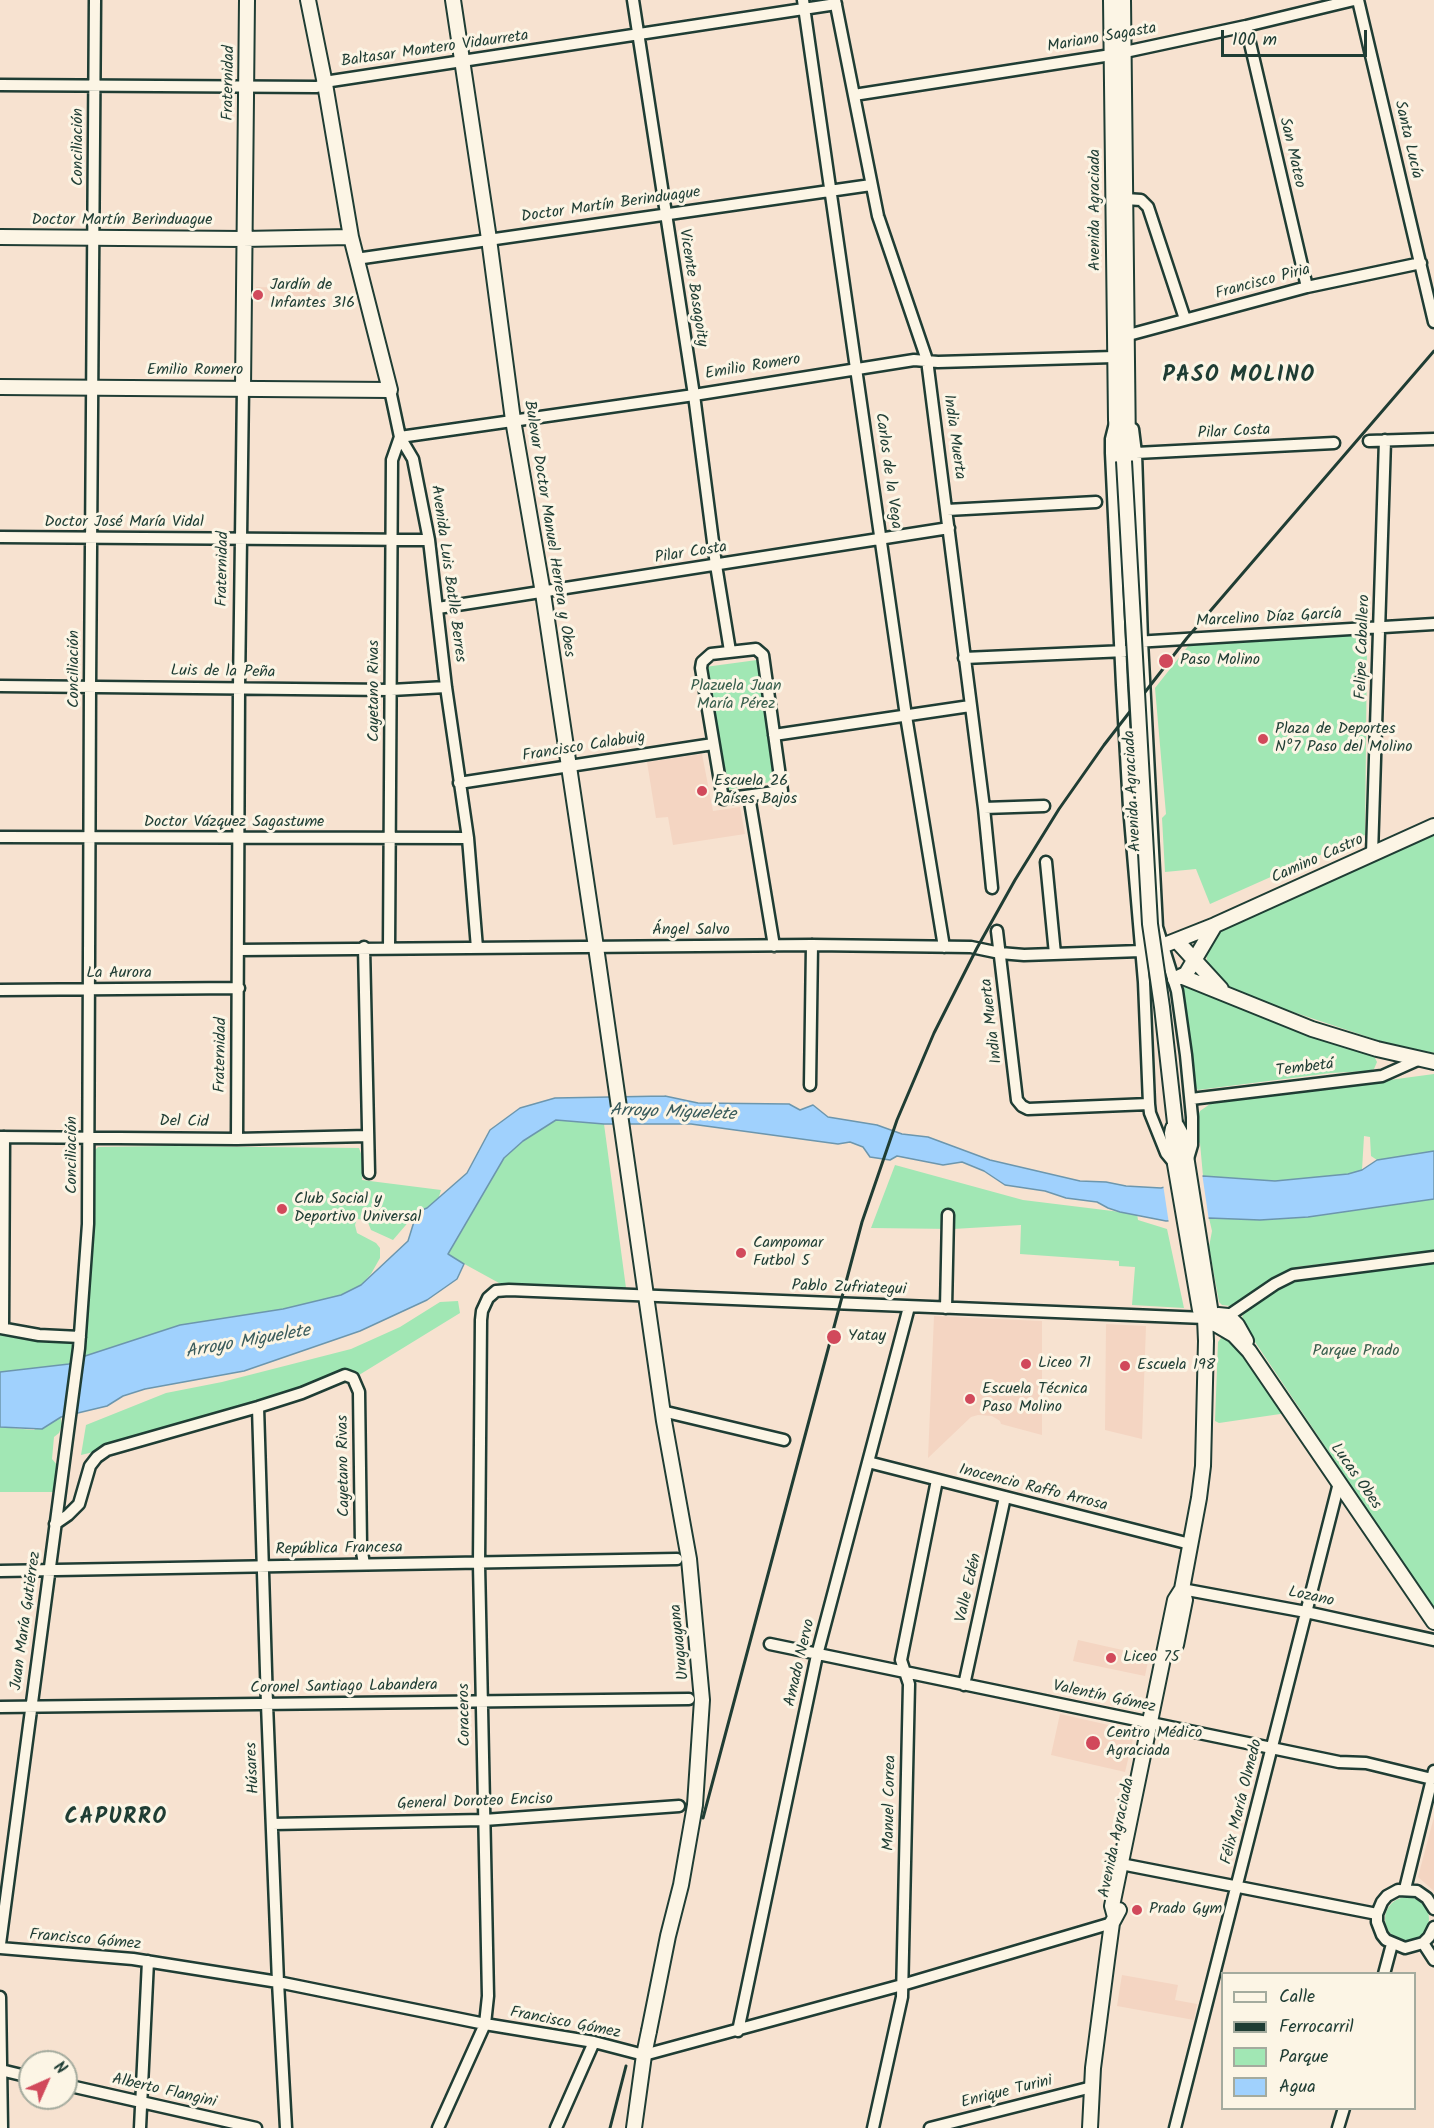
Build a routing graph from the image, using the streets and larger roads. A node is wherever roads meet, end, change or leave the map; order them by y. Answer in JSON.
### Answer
{"nodes":[{"id":1,"x":95,"y":0,"type":"edge"},
{"id":2,"x":247,"y":0,"type":"edge"},
{"id":3,"x":308,"y":0,"type":"edge"},
{"id":4,"x":453,"y":0,"type":"edge"},
{"id":5,"x":633,"y":0,"type":"edge"},
{"id":6,"x":1111,"y":0,"type":"edge"},
{"id":7,"x":1123,"y":0,"type":"edge"},
{"id":8,"x":1356,"y":0,"type":"edge"},
{"id":9,"x":835,"y":2,"type":"edge"},
{"id":10,"x":804,"y":5,"type":"edge"},
{"id":11,"x":1246,"y":26,"type":"junction"},
{"id":12,"x":638,"y":35,"type":"junction"},
{"id":13,"x":1117,"y":53,"type":"junction"},
{"id":14,"x":461,"y":62,"type":"junction"},
{"id":15,"x":325,"y":84,"type":"junction"},
{"id":16,"x":0,"y":85,"type":"edge"},
{"id":17,"x":94,"y":86,"type":"junction"},
{"id":18,"x":246,"y":88,"type":"junction"},
{"id":19,"x":854,"y":95,"type":"junction"},
{"id":20,"x":871,"y":185,"type":"junction"},
{"id":21,"x":831,"y":191,"type":"junction"},
{"id":22,"x":1125,"y":199,"type":"junction"},
{"id":23,"x":665,"y":214,"type":"junction"},
{"id":24,"x":0,"y":237,"type":"edge"},
{"id":25,"x":93,"y":237,"type":"junction"},
{"id":26,"x":351,"y":237,"type":"junction"},
{"id":27,"x":243,"y":238,"type":"junction"},
{"id":28,"x":489,"y":239,"type":"junction"},
{"id":29,"x":356,"y":259,"type":"junction"},
{"id":30,"x":1421,"y":263,"type":"junction"},
{"id":31,"x":1307,"y":287,"type":"junction"},
{"id":32,"x":1185,"y":319,"type":"junction"},
{"id":33,"x":1434,"y":322,"type":"edge"},
{"id":34,"x":1120,"y":338,"type":"junction"},
{"id":35,"x":1114,"y":357,"type":"junction"},
{"id":36,"x":927,"y":360,"type":"junction"},
{"id":37,"x":857,"y":368,"type":"junction"},
{"id":38,"x":0,"y":387,"type":"edge"},
{"id":39,"x":92,"y":387,"type":"junction"},
{"id":40,"x":243,"y":388,"type":"junction"},
{"id":41,"x":390,"y":390,"type":"junction"},
{"id":42,"x":694,"y":394,"type":"junction"},
{"id":43,"x":1122,"y":417,"type":"junction"},
{"id":44,"x":513,"y":420,"type":"junction"},
{"id":45,"x":400,"y":437,"type":"junction"},
{"id":46,"x":1434,"y":439,"type":"edge"},
{"id":47,"x":1385,"y":440,"type":"junction"},
{"id":48,"x":1369,"y":441,"type":"dead end"},
{"id":49,"x":1334,"y":443,"type":"dead end"},
{"id":50,"x":1130,"y":457,"type":"junction"},
{"id":51,"x":1096,"y":502,"type":"dead end"},
{"id":52,"x":947,"y":510,"type":"junction"},
{"id":53,"x":949,"y":528,"type":"junction"},
{"id":54,"x":0,"y":537,"type":"edge"},
{"id":55,"x":91,"y":538,"type":"junction"},
{"id":56,"x":241,"y":538,"type":"junction"},
{"id":57,"x":881,"y":539,"type":"junction"},
{"id":58,"x":391,"y":540,"type":"junction"},
{"id":59,"x":429,"y":540,"type":"junction"},
{"id":60,"x":716,"y":565,"type":"junction"},
{"id":61,"x":543,"y":593,"type":"junction"},
{"id":62,"x":438,"y":608,"type":"junction"},
{"id":63,"x":1434,"y":624,"type":"edge"},
{"id":64,"x":1379,"y":627,"type":"junction"},
{"id":65,"x":1142,"y":641,"type":"junction"},
{"id":66,"x":730,"y":651,"type":"junction"},
{"id":67,"x":1121,"y":651,"type":"junction"},
{"id":68,"x":964,"y":658,"type":"junction"},
{"id":69,"x":0,"y":686,"type":"edge"},
{"id":70,"x":90,"y":686,"type":"junction"},
{"id":71,"x":446,"y":687,"type":"junction"},
{"id":72,"x":239,"y":688,"type":"junction"},
{"id":73,"x":390,"y":690,"type":"junction"},
{"id":74,"x":970,"y":706,"type":"junction"},
{"id":75,"x":906,"y":716,"type":"junction"},
{"id":76,"x":774,"y":735,"type":"junction"},
{"id":77,"x":713,"y":744,"type":"junction"},
{"id":78,"x":569,"y":766,"type":"junction"},
{"id":79,"x":459,"y":783,"type":"junction"},
{"id":80,"x":749,"y":796,"type":"junction"},
{"id":81,"x":1044,"y":806,"type":"dead end"},
{"id":82,"x":984,"y":808,"type":"junction"},
{"id":83,"x":1434,"y":826,"type":"edge"},
{"id":84,"x":0,"y":837,"type":"edge"},
{"id":85,"x":89,"y":838,"type":"junction"},
{"id":86,"x":389,"y":838,"type":"junction"},
{"id":87,"x":468,"y":838,"type":"junction"},
{"id":88,"x":240,"y":839,"type":"junction"},
{"id":89,"x":1372,"y":854,"type":"junction"},
{"id":90,"x":1046,"y":862,"type":"dead end"},
{"id":91,"x":992,"y":888,"type":"dead end"},
{"id":92,"x":1215,"y":925,"type":"junction"},
{"id":93,"x":997,"y":931,"type":"dead end"},
{"id":94,"x":1177,"y":941,"type":"junction"},
{"id":95,"x":812,"y":945,"type":"junction"},
{"id":96,"x":774,"y":946,"type":"junction"},
{"id":97,"x":1162,"y":946,"type":"junction"},
{"id":98,"x":364,"y":947,"type":"junction"},
{"id":99,"x":596,"y":947,"type":"junction"},
{"id":100,"x":944,"y":947,"type":"junction"},
{"id":101,"x":389,"y":948,"type":"junction"},
{"id":102,"x":477,"y":948,"type":"junction"},
{"id":103,"x":239,"y":950,"type":"junction"},
{"id":104,"x":1141,"y":951,"type":"junction"},
{"id":105,"x":1000,"y":953,"type":"junction"},
{"id":106,"x":1055,"y":954,"type":"junction"},
{"id":107,"x":1194,"y":960,"type":"junction"},
{"id":108,"x":1179,"y":978,"type":"junction"},
{"id":109,"x":1144,"y":982,"type":"junction"},
{"id":110,"x":239,"y":988,"type":"junction"},
{"id":111,"x":90,"y":989,"type":"junction"},
{"id":112,"x":0,"y":990,"type":"edge"},
{"id":113,"x":1225,"y":993,"type":"junction"},
{"id":114,"x":1427,"y":1060,"type":"edge"},
{"id":115,"x":810,"y":1085,"type":"dead end"},
{"id":116,"x":1191,"y":1099,"type":"junction"},
{"id":117,"x":1149,"y":1104,"type":"junction"},
{"id":118,"x":368,"y":1136,"type":"junction"},
{"id":119,"x":2,"y":1137,"type":"edge"},
{"id":120,"x":88,"y":1137,"type":"junction"},
{"id":121,"x":237,"y":1139,"type":"junction"},
{"id":122,"x":625,"y":1151,"type":"joint"},
{"id":123,"x":1181,"y":1163,"type":"junction"},
{"id":124,"x":369,"y":1173,"type":"dead end"},
{"id":125,"x":948,"y":1215,"type":"dead end"},
{"id":126,"x":1434,"y":1257,"type":"edge"},
{"id":127,"x":492,"y":1294,"type":"joint"},
{"id":128,"x":646,"y":1296,"type":"junction"},
{"id":129,"x":909,"y":1307,"type":"junction"},
{"id":130,"x":946,"y":1308,"type":"junction"},
{"id":131,"x":1228,"y":1316,"type":"junction"},
{"id":132,"x":1205,"y":1318,"type":"junction"},
{"id":133,"x":1,"y":1328,"type":"edge"},
{"id":134,"x":80,"y":1342,"type":"junction"},
{"id":135,"x":1249,"y":1351,"type":"junction"},
{"id":136,"x":258,"y":1407,"type":"junction"},
{"id":137,"x":663,"y":1416,"type":"junction"},
{"id":138,"x":784,"y":1440,"type":"dead end"},
{"id":139,"x":868,"y":1462,"type":"junction"},
{"id":140,"x":937,"y":1480,"type":"junction"},
{"id":141,"x":1339,"y":1483,"type":"junction"},
{"id":142,"x":1005,"y":1497,"type":"junction"},
{"id":143,"x":55,"y":1524,"type":"junction"},
{"id":144,"x":1190,"y":1544,"type":"junction"},
{"id":145,"x":677,"y":1559,"type":"dead end"},
{"id":146,"x":364,"y":1564,"type":"junction"},
{"id":147,"x":479,"y":1564,"type":"junction"},
{"id":148,"x":263,"y":1566,"type":"junction"},
{"id":149,"x":0,"y":1571,"type":"edge"},
{"id":150,"x":49,"y":1571,"type":"junction"},
{"id":151,"x":1182,"y":1589,"type":"junction"},
{"id":152,"x":1306,"y":1611,"type":"junction"},
{"id":153,"x":1434,"y":1622,"type":"edge"},
{"id":154,"x":1434,"y":1640,"type":"edge"},
{"id":155,"x":770,"y":1644,"type":"dead end"},
{"id":156,"x":817,"y":1655,"type":"junction"},
{"id":157,"x":906,"y":1673,"type":"junction"},
{"id":158,"x":964,"y":1685,"type":"junction"},
{"id":159,"x":689,"y":1699,"type":"dead end"},
{"id":160,"x":481,"y":1701,"type":"junction"},
{"id":161,"x":267,"y":1704,"type":"junction"},
{"id":162,"x":30,"y":1706,"type":"junction"},
{"id":163,"x":0,"y":1707,"type":"edge"},
{"id":164,"x":1155,"y":1723,"type":"junction"},
{"id":165,"x":1272,"y":1748,"type":"junction"},
{"id":166,"x":1433,"y":1775,"type":"edge"},
{"id":167,"x":679,"y":1806,"type":"dead end"},
{"id":168,"x":484,"y":1820,"type":"junction"},
{"id":169,"x":272,"y":1824,"type":"junction"},
{"id":170,"x":1125,"y":1864,"type":"junction"},
{"id":171,"x":1237,"y":1887,"type":"junction"},
{"id":172,"x":1405,"y":1889,"type":"junction"},
{"id":173,"x":1434,"y":1909,"type":"edge"},
{"id":174,"x":1377,"y":1914,"type":"junction"},
{"id":175,"x":1114,"y":1920,"type":"junction"},
{"id":176,"x":1434,"y":1928,"type":"edge"},
{"id":177,"x":1423,"y":1943,"type":"junction"},
{"id":178,"x":1392,"y":1944,"type":"junction"},
{"id":179,"x":0,"y":1946,"type":"edge"},
{"id":180,"x":1434,"y":1960,"type":"edge"},
{"id":181,"x":148,"y":1961,"type":"junction"},
{"id":182,"x":1385,"y":1972,"type":"edge"},
{"id":183,"x":278,"y":1982,"type":"junction"},
{"id":184,"x":902,"y":1984,"type":"junction"},
{"id":185,"x":0,"y":1997,"type":"edge"},
{"id":186,"x":485,"y":2024,"type":"junction"},
{"id":187,"x":738,"y":2031,"type":"junction"},
{"id":188,"x":594,"y":2043,"type":"junction"},
{"id":189,"x":644,"y":2055,"type":"junction"},
{"id":190,"x":1,"y":2070,"type":"edge"},
{"id":191,"x":18,"y":2074,"type":"edge"},
{"id":192,"x":1092,"y":2087,"type":"junction"},
{"id":193,"x":78,"y":2088,"type":"edge"},
{"id":194,"x":141,"y":2102,"type":"junction"},
{"id":195,"x":1344,"y":2110,"type":"edge"},
{"id":196,"x":2,"y":2128,"type":"edge"},
{"id":197,"x":140,"y":2128,"type":"edge"},
{"id":198,"x":256,"y":2128,"type":"edge"},
{"id":199,"x":286,"y":2128,"type":"edge"},
{"id":200,"x":438,"y":2128,"type":"edge"},
{"id":201,"x":556,"y":2128,"type":"edge"},
{"id":202,"x":634,"y":2128,"type":"edge"},
{"id":203,"x":873,"y":2128,"type":"edge"},
{"id":204,"x":930,"y":2128,"type":"edge"},
{"id":205,"x":1090,"y":2128,"type":"edge"},
{"id":206,"x":1175,"y":2128,"type":"edge"},
{"id":207,"x":1338,"y":2128,"type":"edge"}],
"edges":[{"from":1,"to":17,"type":"street","name":"Conciliación"},
{"from":2,"to":18,"type":"street","name":"Fraternidad"},
{"from":3,"to":15,"type":"street","name":"Avenida Luis Batlle Berres"},
{"from":4,"to":14,"type":"street","name":"Bulevar Doctor Manuel Herrera y Obes"},
{"from":5,"to":12,"type":"street","name":"Vicente Basagoity"},
{"from":6,"to":13,"type":"street","name":"Avenida Agraciada"},
{"from":7,"to":13,"type":"street","name":"Avenida Agraciada"},
{"from":8,"to":11,"type":"street","name":"Mariano Sagasta"},
{"from":8,"to":30,"type":"street","name":"Santa Lucía"},
{"from":9,"to":10,"type":"street","name":"Baltasar Montero Vidaurreta"},
{"from":9,"to":19,"type":"street","name":"India Muerta"},
{"from":10,"to":12,"type":"street","name":"Baltasar Montero Vidaurreta"},
{"from":10,"to":21,"type":"street","name":"Carlos de la Vega"},
{"from":11,"to":13,"type":"street","name":"Mariano Sagasta"},
{"from":11,"to":31,"type":"street","name":"San Mateo"},
{"from":12,"to":14,"type":"street","name":"Baltasar Montero Vidaurreta"},
{"from":12,"to":23,"type":"street","name":"Vicente Basagoity"},
{"from":13,"to":19,"type":"street","name":"Mariano Sagasta"},
{"from":13,"to":22,"type":"street","name":"Avenida Agraciada"},
{"from":13,"to":34,"type":"street","name":"Avenida Agraciada"},
{"from":14,"to":15,"type":"street","name":"Baltasar Montero Vidaurreta"},
{"from":14,"to":28,"type":"street","name":"Bulevar Doctor Manuel Herrera y Obes"},
{"from":15,"to":18,"type":"street","name":"Baltasar Montero Vidaurreta"},
{"from":15,"to":26,"type":"street","name":"Avenida Luis Batlle Berres"},
{"from":16,"to":17,"type":"street","name":"Baltasar Montero Vidaurreta"},
{"from":17,"to":18,"type":"street","name":"Baltasar Montero Vidaurreta"},
{"from":17,"to":25,"type":"street","name":"Conciliación"},
{"from":18,"to":27,"type":"street","name":"Fraternidad"},
{"from":19,"to":20,"type":"street","name":"India Muerta"},
{"from":20,"to":21,"type":"street","name":"Doctor Martín Berinduague"},
{"from":20,"to":36,"type":"street","name":"India Muerta"},
{"from":21,"to":23,"type":"street","name":"Doctor Martín Berinduague"},
{"from":21,"to":37,"type":"street","name":"Carlos de la Vega"},
{"from":22,"to":32,"type":"street"},
{"from":22,"to":34,"type":"street","name":"Avenida Agraciada"},
{"from":23,"to":28,"type":"street","name":"Doctor Martín Berinduague"},
{"from":23,"to":42,"type":"street","name":"Vicente Basagoity"},
{"from":24,"to":25,"type":"street","name":"Doctor Martín Berinduague"},
{"from":25,"to":27,"type":"street","name":"Doctor Martín Berinduague"},
{"from":25,"to":39,"type":"street","name":"Conciliación"},
{"from":26,"to":27,"type":"street","name":"Doctor Martín Berinduague"},
{"from":26,"to":29,"type":"street","name":"Avenida Luis Batlle Berres"},
{"from":27,"to":40,"type":"street","name":"Fraternidad"},
{"from":28,"to":29,"type":"street","name":"Doctor Martín Berinduague"},
{"from":28,"to":44,"type":"street","name":"Bulevar Doctor Manuel Herrera y Obes"},
{"from":29,"to":41,"type":"street","name":"Avenida Luis Batlle Berres"},
{"from":30,"to":31,"type":"street","name":"Francisco Piria"},
{"from":30,"to":33,"type":"street","name":"Santa Lucía"},
{"from":31,"to":32,"type":"street","name":"Francisco Piria"},
{"from":32,"to":34,"type":"street","name":"Francisco Piria"},
{"from":34,"to":35,"type":"street","name":"Avenida Agraciada"},
{"from":34,"to":43,"type":"street","name":"Avenida Agraciada"},
{"from":35,"to":36,"type":"street","name":"Emilio Romero"},
{"from":35,"to":43,"type":"street","name":"Avenida Agraciada"},
{"from":36,"to":37,"type":"street","name":"Emilio Romero"},
{"from":36,"to":52,"type":"street","name":"India Muerta"},
{"from":37,"to":42,"type":"street","name":"Emilio Romero"},
{"from":37,"to":57,"type":"street","name":"Carlos de la Vega"},
{"from":38,"to":39,"type":"street","name":"Emilio Romero"},
{"from":39,"to":40,"type":"street","name":"Emilio Romero"},
{"from":39,"to":55,"type":"street","name":"Conciliación"},
{"from":40,"to":41,"type":"street","name":"Emilio Romero"},
{"from":40,"to":56,"type":"street","name":"Fraternidad"},
{"from":41,"to":45,"type":"street","name":"Avenida Luis Batlle Berres"},
{"from":42,"to":44,"type":"street","name":"Emilio Romero"},
{"from":42,"to":60,"type":"street","name":"Vicente Basagoity"},
{"from":43,"to":50,"type":"street","name":"Avenida Agraciada"},
{"from":43,"to":67,"type":"street","name":"Avenida Agraciada"},
{"from":44,"to":45,"type":"street","name":"Emilio Romero"},
{"from":44,"to":61,"type":"street","name":"Bulevar Doctor Manuel Herrera y Obes"},
{"from":45,"to":58,"type":"street","name":"Cayetano Rivas"},
{"from":45,"to":59,"type":"street","name":"Avenida Luis Batlle Berres"},
{"from":46,"to":47,"type":"street"},
{"from":47,"to":48,"type":"street"},
{"from":47,"to":64,"type":"street","name":"Felipe Caballero"},
{"from":49,"to":50,"type":"street","name":"Pilar Costa"},
{"from":50,"to":65,"type":"street","name":"Avenida Agraciada"},
{"from":50,"to":123,"type":"street","name":"Avenida Agraciada","bridge":true},
{"from":51,"to":52,"type":"street"},
{"from":52,"to":53,"type":"street","name":"India Muerta"},
{"from":53,"to":57,"type":"street","name":"Pilar Costa"},
{"from":53,"to":68,"type":"street","name":"India Muerta"},
{"from":54,"to":55,"type":"street","name":"Doctor José María Vidal"},
{"from":55,"to":56,"type":"street","name":"Doctor José María Vidal"},
{"from":55,"to":70,"type":"street","name":"Conciliación"},
{"from":56,"to":58,"type":"street","name":"Doctor José María Vidal"},
{"from":56,"to":72,"type":"street","name":"Fraternidad"},
{"from":57,"to":60,"type":"street","name":"Pilar Costa"},
{"from":57,"to":75,"type":"street","name":"Carlos de la Vega"},
{"from":58,"to":59,"type":"street","name":"Doctor José María Vidal"},
{"from":58,"to":73,"type":"street","name":"Cayetano Rivas"},
{"from":59,"to":62,"type":"street","name":"Avenida Luis Batlle Berres"},
{"from":60,"to":61,"type":"street","name":"Pilar Costa"},
{"from":60,"to":66,"type":"street","name":"Vicente Basagoity"},
{"from":61,"to":62,"type":"street","name":"Pilar Costa"},
{"from":61,"to":78,"type":"street","name":"Bulevar Doctor Manuel Herrera y Obes"},
{"from":62,"to":71,"type":"street","name":"Avenida Luis Batlle Berres"},
{"from":63,"to":64,"type":"street","name":"Marcelino Díaz García"},
{"from":64,"to":65,"type":"street","name":"Marcelino Díaz García"},
{"from":64,"to":89,"type":"street","name":"Felipe Caballero"},
{"from":65,"to":67,"type":"street","name":"Marcelino Díaz García"},
{"from":65,"to":97,"type":"street","name":"Avenida Agraciada"},
{"from":66,"to":76,"type":"street"},
{"from":66,"to":77,"type":"street"},
{"from":67,"to":68,"type":"street","name":"Marcelino Díaz García"},
{"from":67,"to":104,"type":"street","name":"Avenida Agraciada"},
{"from":68,"to":74,"type":"street","name":"India Muerta"},
{"from":69,"to":70,"type":"street","name":"Luis de la Peña"},
{"from":70,"to":72,"type":"street","name":"Luis de la Peña"},
{"from":70,"to":85,"type":"street","name":"Conciliación"},
{"from":71,"to":73,"type":"street","name":"Luis de la Peña"},
{"from":71,"to":79,"type":"street","name":"Avenida Luis Batlle Berres"},
{"from":72,"to":73,"type":"street","name":"Luis de la Peña"},
{"from":72,"to":88,"type":"street","name":"Fraternidad"},
{"from":73,"to":86,"type":"street","name":"Cayetano Rivas"},
{"from":74,"to":75,"type":"street"},
{"from":74,"to":82,"type":"street","name":"India Muerta"},
{"from":75,"to":76,"type":"street"},
{"from":75,"to":100,"type":"street","name":"Carlos de la Vega"},
{"from":76,"to":80,"type":"street"},
{"from":77,"to":78,"type":"street","name":"Francisco Calabuig"},
{"from":77,"to":80,"type":"street"},
{"from":78,"to":79,"type":"street","name":"Francisco Calabuig"},
{"from":78,"to":99,"type":"street","name":"Bulevar Doctor Manuel Herrera y Obes"},
{"from":79,"to":87,"type":"street","name":"Avenida Luis Batlle Berres"},
{"from":80,"to":96,"type":"street"},
{"from":81,"to":82,"type":"street"},
{"from":82,"to":91,"type":"street","name":"India Muerta"},
{"from":83,"to":89,"type":"street","name":"Camino Castro"},
{"from":84,"to":85,"type":"street","name":"Doctor Vázquez Sagastume"},
{"from":85,"to":88,"type":"street","name":"Doctor Vázquez Sagastume"},
{"from":85,"to":111,"type":"street","name":"Conciliación"},
{"from":86,"to":87,"type":"street","name":"Doctor Vázquez Sagastume"},
{"from":86,"to":88,"type":"street","name":"Doctor Vázquez Sagastume"},
{"from":86,"to":101,"type":"street","name":"Cayetano Rivas"},
{"from":87,"to":102,"type":"street","name":"Avenida Luis Batlle Berres"},
{"from":88,"to":103,"type":"street","name":"Fraternidad"},
{"from":89,"to":92,"type":"street","name":"Camino Castro"},
{"from":90,"to":106,"type":"street"},
{"from":92,"to":94,"type":"street","name":"Camino Castro"},
{"from":92,"to":107,"type":"street"},
{"from":93,"to":105,"type":"street","name":"India Muerta"},
{"from":94,"to":97,"type":"street","name":"Camino Castro"},
{"from":94,"to":107,"type":"street"},
{"from":95,"to":96,"type":"street","name":"Ángel Salvo"},
{"from":95,"to":100,"type":"street","name":"Ángel Salvo"},
{"from":95,"to":115,"type":"street"},
{"from":96,"to":99,"type":"street","name":"Ángel Salvo"},
{"from":97,"to":104,"type":"street","name":"Camino Castro"},
{"from":97,"to":108,"type":"street","name":"Avenida Agraciada"},
{"from":98,"to":101,"type":"street","name":"Ángel Salvo"},
{"from":98,"to":103,"type":"street","name":"Ángel Salvo"},
{"from":98,"to":118,"type":"street"},
{"from":99,"to":102,"type":"street","name":"Ángel Salvo"},
{"from":99,"to":122,"type":"street","name":"Bulevar Doctor Manuel Herrera y Obes"},
{"from":100,"to":105,"type":"street","name":"Ángel Salvo"},
{"from":101,"to":102,"type":"street","name":"Ángel Salvo"},
{"from":103,"to":110,"type":"street","name":"Fraternidad"},
{"from":104,"to":106,"type":"street","name":"Ángel Salvo"},
{"from":104,"to":109,"type":"street","name":"Avenida Agraciada"},
{"from":105,"to":106,"type":"street","name":"Ángel Salvo"},
{"from":105,"to":117,"type":"street","name":"India Muerta"},
{"from":107,"to":108,"type":"street"},
{"from":107,"to":113,"type":"street"},
{"from":108,"to":109,"type":"street"},
{"from":108,"to":113,"type":"street"},
{"from":108,"to":116,"type":"street","name":"Avenida Agraciada"},
{"from":109,"to":117,"type":"street","name":"Avenida Agraciada"},
{"from":110,"to":111,"type":"street","name":"La Aurora"},
{"from":110,"to":121,"type":"street","name":"Fraternidad"},
{"from":111,"to":112,"type":"street","name":"La Aurora"},
{"from":111,"to":120,"type":"street","name":"Conciliación"},
{"from":113,"to":114,"type":"street"},
{"from":114,"to":116,"type":"street","name":"Tembetá"},
{"from":116,"to":123,"type":"street","name":"Avenida Agraciada"},
{"from":117,"to":123,"type":"street","name":"Avenida Agraciada"},
{"from":118,"to":121,"type":"street","name":"Del Cid"},
{"from":118,"to":124,"type":"street"},
{"from":119,"to":120,"type":"street","name":"Del Cid"},
{"from":119,"to":133,"type":"street"},
{"from":120,"to":121,"type":"street","name":"Del Cid"},
{"from":120,"to":134,"type":"street","name":"Conciliación"},
{"from":122,"to":128,"type":"street","name":"Uruguayana"},
{"from":123,"to":132,"type":"street","name":"Avenida Agraciada"},
{"from":125,"to":130,"type":"street"},
{"from":126,"to":131,"type":"street"},
{"from":127,"to":128,"type":"street","name":"Pablo Zufriategui"},
{"from":127,"to":147,"type":"street","name":"Coraceros"},
{"from":128,"to":129,"type":"street","name":"Pablo Zufriategui"},
{"from":128,"to":137,"type":"street","name":"Uruguayana"},
{"from":129,"to":130,"type":"street","name":"Pablo Zufriategui"},
{"from":129,"to":139,"type":"street","name":"Amado Nervo"},
{"from":130,"to":132,"type":"street","name":"Pablo Zufriategui"},
{"from":131,"to":132,"type":"street"},
{"from":131,"to":135,"type":"street","name":"Lucas Obes"},
{"from":132,"to":135,"type":"street","name":"Lucas Obes"},
{"from":132,"to":144,"type":"street","name":"Avenida Agraciada"},
{"from":133,"to":134,"type":"street"},
{"from":134,"to":143,"type":"street","name":"Juan María Gutiérrez"},
{"from":135,"to":141,"type":"street","name":"Lucas Obes"},
{"from":136,"to":143,"type":"street"},
{"from":136,"to":146,"type":"street","name":"Cayetano Rivas"},
{"from":136,"to":148,"type":"street","name":"Húsares"},
{"from":137,"to":138,"type":"street"},
{"from":137,"to":189,"type":"street","name":"Uruguayana","bridge":true},
{"from":139,"to":140,"type":"street","name":"Inocencio Raffo Arrosa"},
{"from":139,"to":156,"type":"street","name":"Amado Nervo"},
{"from":140,"to":142,"type":"street","name":"Inocencio Raffo Arrosa"},
{"from":140,"to":157,"type":"street","name":"Manuel Correa"},
{"from":141,"to":152,"type":"street","name":"Félix María Olmedo"},
{"from":141,"to":153,"type":"street","name":"Lucas Obes"},
{"from":142,"to":144,"type":"street","name":"Inocencio Raffo Arrosa"},
{"from":142,"to":158,"type":"street","name":"Valle Edén"},
{"from":143,"to":150,"type":"street","name":"Juan María Gutiérrez"},
{"from":144,"to":151,"type":"street","name":"Avenida Agraciada"},
{"from":145,"to":147,"type":"street","name":"República Francesa"},
{"from":146,"to":147,"type":"street","name":"República Francesa"},
{"from":146,"to":148,"type":"street","name":"República Francesa"},
{"from":147,"to":160,"type":"street","name":"Coraceros"},
{"from":148,"to":150,"type":"street","name":"República Francesa"},
{"from":148,"to":161,"type":"street","name":"Húsares"},
{"from":149,"to":150,"type":"street","name":"República Francesa"},
{"from":150,"to":162,"type":"street","name":"Juan María Gutiérrez"},
{"from":151,"to":152,"type":"street","name":"Lozano"},
{"from":151,"to":164,"type":"street","name":"Avenida Agraciada"},
{"from":152,"to":154,"type":"street","name":"Lozano"},
{"from":152,"to":165,"type":"street","name":"Félix María Olmedo"},
{"from":155,"to":156,"type":"street","name":"Valentín Gómez"},
{"from":156,"to":157,"type":"street","name":"Valentín Gómez"},
{"from":156,"to":187,"type":"street","name":"Amado Nervo"},
{"from":157,"to":158,"type":"street","name":"Valentín Gómez"},
{"from":157,"to":184,"type":"street","name":"Manuel Correa"},
{"from":158,"to":164,"type":"street","name":"Valentín Gómez"},
{"from":159,"to":160,"type":"street","name":"Coronel Santiago Labandera"},
{"from":160,"to":161,"type":"street","name":"Coronel Santiago Labandera"},
{"from":160,"to":168,"type":"street","name":"Coraceros"},
{"from":161,"to":162,"type":"street","name":"Coronel Santiago Labandera"},
{"from":161,"to":169,"type":"street","name":"Húsares"},
{"from":162,"to":163,"type":"street","name":"Coronel Santiago Labandera"},
{"from":162,"to":179,"type":"street","name":"Juan María Gutiérrez"},
{"from":164,"to":165,"type":"street","name":"Valentín Gómez"},
{"from":164,"to":170,"type":"street","name":"Avenida Agraciada"},
{"from":165,"to":166,"type":"street","name":"Valentín Gómez"},
{"from":165,"to":171,"type":"street","name":"Félix María Olmedo"},
{"from":166,"to":172,"type":"street"},
{"from":167,"to":168,"type":"street","name":"General Doroteo Enciso"},
{"from":168,"to":169,"type":"street","name":"General Doroteo Enciso"},
{"from":168,"to":186,"type":"street","name":"Coraceros"},
{"from":169,"to":183,"type":"street","name":"Húsares"},
{"from":170,"to":171,"type":"street"},
{"from":170,"to":175,"type":"street","name":"Avenida Agraciada"},
{"from":171,"to":174,"type":"street"},
{"from":171,"to":206,"type":"street","name":"Félix María Olmedo"},
{"from":172,"to":173,"type":"street"},
{"from":172,"to":174,"type":"street"},
{"from":174,"to":178,"type":"street"},
{"from":175,"to":184,"type":"street","name":"Francisco Gómez"},
{"from":175,"to":192,"type":"street","name":"Avenida Agraciada"},
{"from":176,"to":177,"type":"street"},
{"from":177,"to":178,"type":"street"},
{"from":177,"to":180,"type":"street"},
{"from":178,"to":182,"type":"street"},
{"from":179,"to":181,"type":"street","name":"Francisco Gómez"},
{"from":181,"to":183,"type":"street","name":"Francisco Gómez"},
{"from":181,"to":194,"type":"street"},
{"from":183,"to":186,"type":"street","name":"Francisco Gómez"},
{"from":183,"to":199,"type":"street","name":"Húsares"},
{"from":184,"to":187,"type":"street","name":"Francisco Gómez"},
{"from":184,"to":203,"type":"street","name":"Manuel Correa"},
{"from":185,"to":190,"type":"street"},
{"from":186,"to":188,"type":"street","name":"Francisco Gómez"},
{"from":186,"to":200,"type":"street","name":"Coraceros"},
{"from":187,"to":189,"type":"street","name":"Francisco Gómez"},
{"from":188,"to":189,"type":"street","name":"Francisco Gómez"},
{"from":188,"to":201,"type":"street"},
{"from":189,"to":202,"type":"street","name":"Uruguayana"},
{"from":190,"to":191,"type":"street"},
{"from":190,"to":196,"type":"street"},
{"from":192,"to":204,"type":"street","name":"Enrique Turini"},
{"from":192,"to":205,"type":"street","name":"Avenida Agraciada"},
{"from":193,"to":194,"type":"street","name":"Alberto Flangini"},
{"from":194,"to":197,"type":"street"},
{"from":194,"to":198,"type":"street","name":"Alberto Flangini"},
{"from":195,"to":207,"type":"street"}]}
